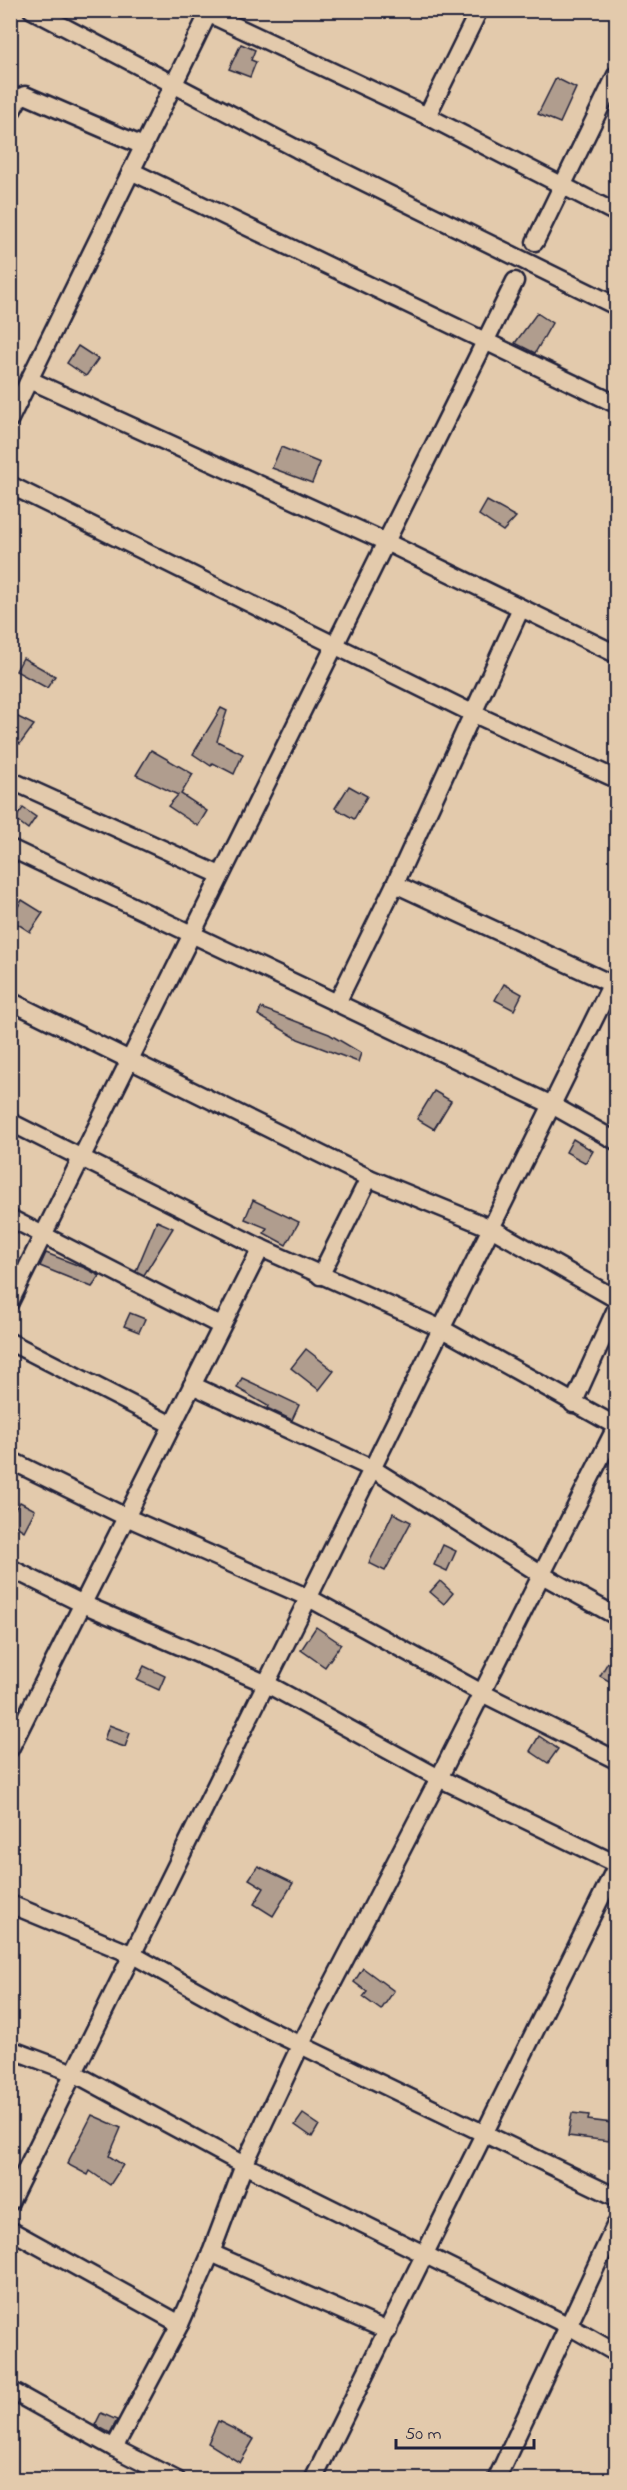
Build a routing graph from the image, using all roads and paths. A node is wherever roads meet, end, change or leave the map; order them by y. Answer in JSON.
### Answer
{"nodes":[{"id":1,"x":32,"y":10,"type":"edge"},
{"id":2,"x":479,"y":10,"type":"edge"},
{"id":3,"x":207,"y":12,"type":"edge"},
{"id":4,"x":616,"y":75,"type":"edge"},
{"id":5,"x":173,"y":84,"type":"junction"},
{"id":6,"x":10,"y":114,"type":"edge"},
{"id":7,"x":427,"y":116,"type":"junction"},
{"id":8,"x":143,"y":146,"type":"junction"},
{"id":9,"x":131,"y":171,"type":"junction"},
{"id":10,"x":562,"y":186,"type":"junction"},
{"id":11,"x":616,"y":213,"type":"edge"},
{"id":12,"x":535,"y":242,"type":"dead end"},
{"id":13,"x":514,"y":281,"type":"dead end"},
{"id":14,"x":616,"y":306,"type":"edge"},
{"id":15,"x":485,"y":341,"type":"junction"},
{"id":16,"x":30,"y":380,"type":"junction"},
{"id":17,"x":616,"y":404,"type":"edge"},
{"id":18,"x":10,"y":419,"type":"edge"},
{"id":19,"x":10,"y":484,"type":"edge"},
{"id":20,"x":386,"y":542,"type":"junction"},
{"id":21,"x":521,"y":608,"type":"junction"},
{"id":22,"x":335,"y":645,"type":"junction"},
{"id":23,"x":616,"y":654,"type":"edge"},
{"id":24,"x":472,"y":713,"type":"junction"},
{"id":25,"x":616,"y":779,"type":"edge"},
{"id":26,"x":10,"y":780,"type":"edge"},
{"id":27,"x":10,"y":848,"type":"edge"},
{"id":28,"x":220,"y":875,"type":"junction"},
{"id":29,"x":396,"y":884,"type":"junction"},
{"id":30,"x":192,"y":934,"type":"junction"},
{"id":31,"x":615,"y":982,"type":"edge"},
{"id":32,"x":10,"y":1001,"type":"edge"},
{"id":33,"x":338,"y":1003,"type":"junction"},
{"id":34,"x":130,"y":1060,"type":"junction"},
{"id":35,"x":552,"y":1105,"type":"junction"},
{"id":36,"x":10,"y":1122,"type":"edge"},
{"id":37,"x":616,"y":1141,"type":"edge"},
{"id":38,"x":81,"y":1158,"type":"junction"},
{"id":39,"x":369,"y":1178,"type":"junction"},
{"id":40,"x":10,"y":1218,"type":"edge"},
{"id":41,"x":491,"y":1228,"type":"junction"},
{"id":42,"x":44,"y":1236,"type":"junction"},
{"id":43,"x":261,"y":1248,"type":"junction"},
{"id":44,"x":320,"y":1276,"type":"junction"},
{"id":45,"x":616,"y":1299,"type":"edge"},
{"id":46,"x":10,"y":1302,"type":"edge"},
{"id":47,"x":616,"y":1309,"type":"edge"},
{"id":48,"x":221,"y":1326,"type":"junction"},
{"id":49,"x":442,"y":1329,"type":"junction"},
{"id":50,"x":10,"y":1342,"type":"edge"},
{"id":51,"x":192,"y":1384,"type":"junction"},
{"id":52,"x":573,"y":1404,"type":"junction"},
{"id":53,"x":172,"y":1425,"type":"junction"},
{"id":54,"x":616,"y":1427,"type":"edge"},
{"id":55,"x":10,"y":1460,"type":"edge"},
{"id":56,"x":373,"y":1468,"type":"junction"},
{"id":57,"x":126,"y":1517,"type":"junction"},
{"id":58,"x":10,"y":1568,"type":"edge"},
{"id":59,"x":542,"y":1575,"type":"junction"},
{"id":60,"x":309,"y":1598,"type":"junction"},
{"id":61,"x":83,"y":1604,"type":"junction"},
{"id":62,"x":616,"y":1616,"type":"edge"},
{"id":63,"x":267,"y":1684,"type":"junction"},
{"id":64,"x":482,"y":1694,"type":"junction"},
{"id":65,"x":10,"y":1749,"type":"edge"},
{"id":66,"x":616,"y":1760,"type":"edge"},
{"id":67,"x":440,"y":1778,"type":"junction"},
{"id":68,"x":616,"y":1866,"type":"edge"},
{"id":69,"x":10,"y":1904,"type":"edge"},
{"id":70,"x":132,"y":1955,"type":"junction"},
{"id":71,"x":301,"y":2044,"type":"junction"},
{"id":72,"x":10,"y":2049,"type":"edge"},
{"id":73,"x":74,"y":2073,"type":"junction"},
{"id":74,"x":485,"y":2133,"type":"junction"},
{"id":75,"x":244,"y":2164,"type":"junction"},
{"id":76,"x":616,"y":2197,"type":"edge"},
{"id":77,"x":10,"y":2202,"type":"edge"},
{"id":78,"x":616,"y":2224,"type":"edge"},
{"id":79,"x":10,"y":2230,"type":"edge"},
{"id":80,"x":211,"y":2253,"type":"junction"},
{"id":81,"x":425,"y":2256,"type":"junction"},
{"id":82,"x":180,"y":2324,"type":"junction"},
{"id":83,"x":567,"y":2325,"type":"junction"},
{"id":84,"x":388,"y":2331,"type":"junction"},
{"id":85,"x":616,"y":2353,"type":"edge"},
{"id":86,"x":10,"y":2390,"type":"edge"},
{"id":87,"x":114,"y":2448,"type":"junction"},
{"id":88,"x":153,"y":2474,"type":"edge"},
{"id":89,"x":177,"y":2480,"type":"edge"},
{"id":90,"x":314,"y":2480,"type":"edge"},
{"id":91,"x":496,"y":2480,"type":"edge"}],
"edges":[{"from":1,"to":5,"type":"street"},
{"from":2,"to":7,"type":"street"},
{"from":3,"to":5,"type":"street"},
{"from":3,"to":7,"type":"street"},
{"from":4,"to":10,"type":"street"},
{"from":5,"to":8,"type":"street"},
{"from":5,"to":14,"type":"street"},
{"from":6,"to":8,"type":"street"},
{"from":7,"to":10,"type":"street"},
{"from":8,"to":9,"type":"street"},
{"from":9,"to":15,"type":"street"},
{"from":9,"to":16,"type":"street"},
{"from":10,"to":11,"type":"street"},
{"from":10,"to":12,"type":"street"},
{"from":13,"to":15,"type":"street"},
{"from":15,"to":17,"type":"street"},
{"from":15,"to":20,"type":"street"},
{"from":16,"to":18,"type":"street"},
{"from":16,"to":20,"type":"street"},
{"from":19,"to":22,"type":"street"},
{"from":20,"to":21,"type":"street"},
{"from":20,"to":22,"type":"street"},
{"from":21,"to":23,"type":"street"},
{"from":21,"to":24,"type":"street"},
{"from":22,"to":24,"type":"street"},
{"from":22,"to":28,"type":"street"},
{"from":24,"to":25,"type":"street"},
{"from":24,"to":29,"type":"street"},
{"from":26,"to":28,"type":"street"},
{"from":27,"to":30,"type":"street"},
{"from":28,"to":30,"type":"street"},
{"from":29,"to":31,"type":"street"},
{"from":29,"to":33,"type":"street"},
{"from":30,"to":33,"type":"street"},
{"from":30,"to":34,"type":"street"},
{"from":31,"to":35,"type":"street"},
{"from":32,"to":34,"type":"street"},
{"from":33,"to":35,"type":"street"},
{"from":34,"to":38,"type":"street"},
{"from":34,"to":39,"type":"street"},
{"from":35,"to":37,"type":"street"},
{"from":35,"to":41,"type":"street"},
{"from":36,"to":38,"type":"street"},
{"from":38,"to":42,"type":"street"},
{"from":38,"to":43,"type":"street"},
{"from":39,"to":41,"type":"street"},
{"from":39,"to":44,"type":"street"},
{"from":40,"to":42,"type":"street"},
{"from":41,"to":45,"type":"street"},
{"from":41,"to":49,"type":"street"},
{"from":42,"to":46,"type":"street"},
{"from":42,"to":48,"type":"street"},
{"from":43,"to":44,"type":"street"},
{"from":43,"to":48,"type":"street"},
{"from":44,"to":49,"type":"street"},
{"from":47,"to":52,"type":"street"},
{"from":48,"to":51,"type":"street"},
{"from":49,"to":52,"type":"street"},
{"from":49,"to":56,"type":"street"},
{"from":50,"to":53,"type":"street"},
{"from":51,"to":53,"type":"street"},
{"from":51,"to":56,"type":"street"},
{"from":52,"to":54,"type":"street"},
{"from":53,"to":57,"type":"street"},
{"from":54,"to":59,"type":"street"},
{"from":55,"to":57,"type":"street"},
{"from":56,"to":59,"type":"street"},
{"from":56,"to":60,"type":"street"},
{"from":57,"to":60,"type":"street"},
{"from":57,"to":61,"type":"street"},
{"from":58,"to":61,"type":"street"},
{"from":59,"to":62,"type":"street"},
{"from":59,"to":64,"type":"street"},
{"from":60,"to":63,"type":"street"},
{"from":60,"to":64,"type":"street"},
{"from":61,"to":63,"type":"street"},
{"from":61,"to":65,"type":"street"},
{"from":63,"to":67,"type":"street"},
{"from":63,"to":70,"type":"street"},
{"from":64,"to":66,"type":"street"},
{"from":64,"to":67,"type":"street"},
{"from":67,"to":68,"type":"street"},
{"from":67,"to":71,"type":"street"},
{"from":68,"to":74,"type":"street"},
{"from":69,"to":70,"type":"street"},
{"from":70,"to":71,"type":"street"},
{"from":70,"to":73,"type":"street"},
{"from":71,"to":74,"type":"street"},
{"from":71,"to":75,"type":"street"},
{"from":72,"to":73,"type":"street"},
{"from":73,"to":75,"type":"street"},
{"from":73,"to":77,"type":"street"},
{"from":74,"to":76,"type":"street"},
{"from":74,"to":81,"type":"street"},
{"from":75,"to":80,"type":"street"},
{"from":75,"to":81,"type":"street"},
{"from":78,"to":83,"type":"street"},
{"from":79,"to":82,"type":"street"},
{"from":80,"to":82,"type":"street"},
{"from":80,"to":84,"type":"street"},
{"from":81,"to":83,"type":"street"},
{"from":81,"to":84,"type":"street"},
{"from":82,"to":87,"type":"street"},
{"from":83,"to":85,"type":"street"},
{"from":83,"to":91,"type":"street"},
{"from":84,"to":90,"type":"street"},
{"from":86,"to":87,"type":"street"},
{"from":87,"to":88,"type":"street"},
{"from":88,"to":89,"type":"street"}]}
